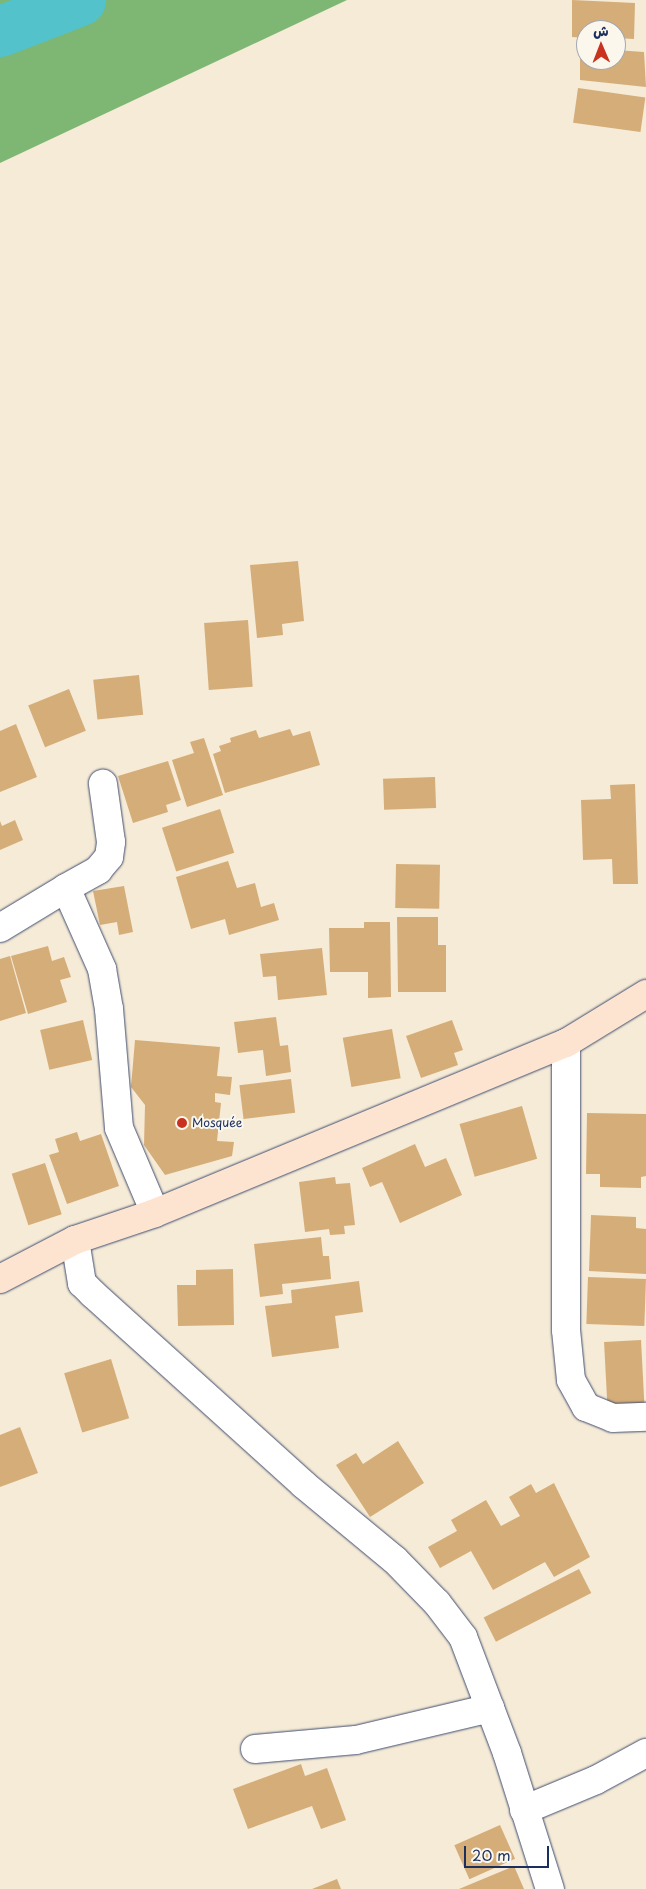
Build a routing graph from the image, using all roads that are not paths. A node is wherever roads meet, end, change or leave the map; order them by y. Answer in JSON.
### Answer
{"nodes":[{"id":1,"x":103,"y":784,"type":"dead end"},
{"id":2,"x":66,"y":888,"type":"junction"},
{"id":3,"x":0,"y":928,"type":"edge"},
{"id":4,"x":646,"y":994,"type":"edge"},
{"id":5,"x":566,"y":1043,"type":"junction"},
{"id":6,"x":155,"y":1213,"type":"junction"},
{"id":7,"x":76,"y":1240,"type":"junction"},
{"id":8,"x":0,"y":1279,"type":"edge"},
{"id":9,"x":646,"y":1417,"type":"edge"},
{"id":10,"x":490,"y":1708,"type":"junction"},
{"id":11,"x":255,"y":1749,"type":"dead end"},
{"id":12,"x":646,"y":1753,"type":"edge"},
{"id":13,"x":524,"y":1810,"type":"junction"},
{"id":14,"x":550,"y":1889,"type":"edge"}],
"edges":[{"from":1,"to":2,"type":"street"},
{"from":2,"to":3,"type":"street"},
{"from":2,"to":6,"type":"street"},
{"from":4,"to":5,"type":"main road"},
{"from":5,"to":6,"type":"main road"},
{"from":5,"to":9,"type":"street"},
{"from":6,"to":7,"type":"main road"},
{"from":7,"to":8,"type":"main road"},
{"from":7,"to":10,"type":"street"},
{"from":10,"to":11,"type":"street"},
{"from":10,"to":13,"type":"street"},
{"from":12,"to":13,"type":"street"},
{"from":13,"to":14,"type":"street"}]}
